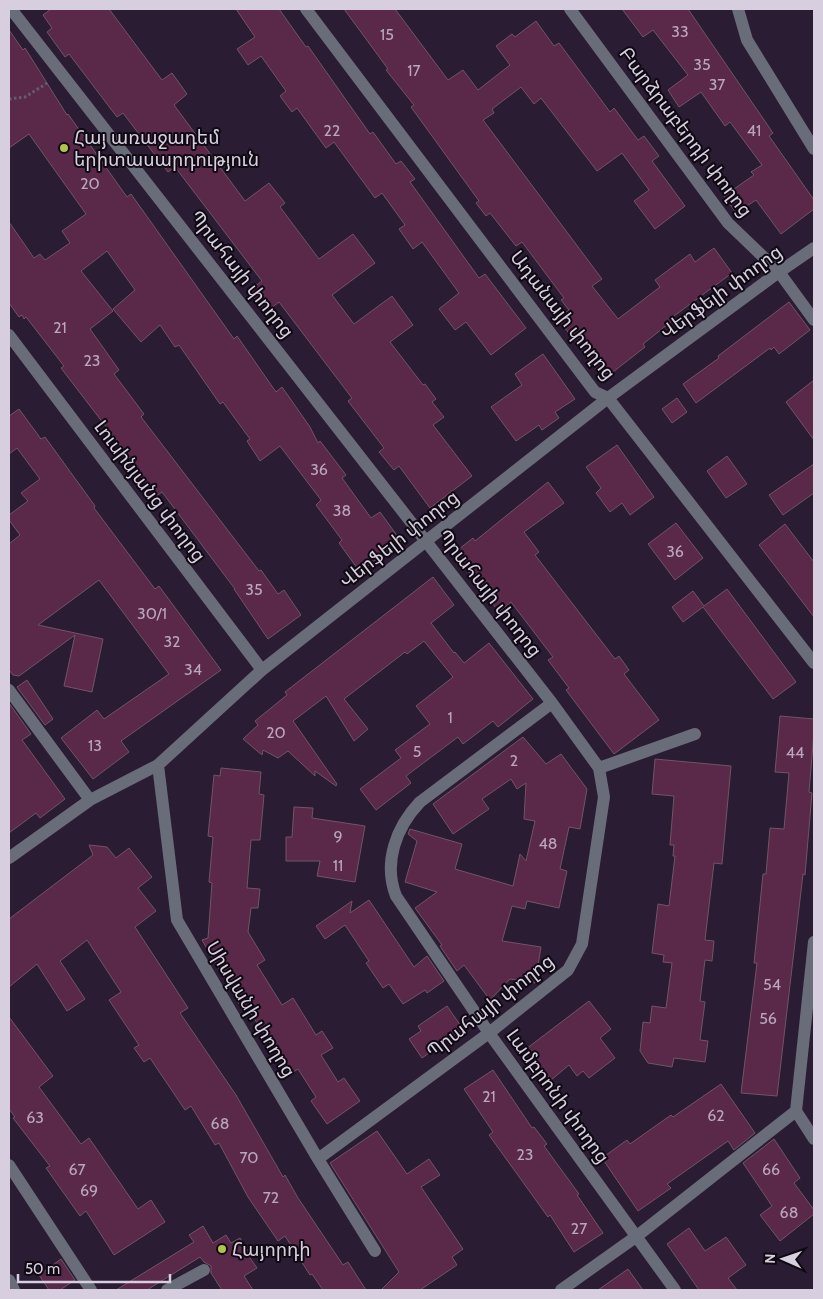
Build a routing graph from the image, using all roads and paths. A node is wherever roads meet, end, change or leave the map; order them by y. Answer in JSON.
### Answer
{"nodes":[{"id":1,"x":11,"y":9,"type":"edge"},
{"id":2,"x":306,"y":9,"type":"edge"},
{"id":3,"x":570,"y":9,"type":"edge"},
{"id":4,"x":738,"y":9,"type":"edge"},
{"id":5,"x":60,"y":72,"type":"junction"},
{"id":6,"x":9,"y":99,"type":"edge"},
{"id":7,"x":814,"y":149,"type":"edge"},
{"id":8,"x":814,"y":248,"type":"edge"},
{"id":9,"x":779,"y":272,"type":"junction"},
{"id":10,"x":814,"y":320,"type":"edge"},
{"id":11,"x":9,"y":335,"type":"edge"},
{"id":12,"x":608,"y":398,"type":"junction"},
{"id":13,"x":426,"y":542,"type":"junction"},
{"id":14,"x":814,"y":663,"type":"edge"},
{"id":15,"x":262,"y":670,"type":"junction"},
{"id":16,"x":9,"y":690,"type":"edge"},
{"id":17,"x":552,"y":704,"type":"junction"},
{"id":18,"x":694,"y":734,"type":"dead end"},
{"id":19,"x":158,"y":765,"type":"junction"},
{"id":20,"x":599,"y":768,"type":"junction"},
{"id":21,"x":90,"y":800,"type":"junction"},
{"id":22,"x":9,"y":858,"type":"edge"},
{"id":23,"x":814,"y":942,"type":"edge"},
{"id":24,"x":489,"y":1033,"type":"junction"},
{"id":25,"x":796,"y":1111,"type":"junction"},
{"id":26,"x":814,"y":1139,"type":"edge"},
{"id":27,"x":318,"y":1159,"type":"junction"},
{"id":28,"x":9,"y":1165,"type":"edge"},
{"id":29,"x":637,"y":1236,"type":"junction"},
{"id":30,"x":375,"y":1250,"type":"dead end"},
{"id":31,"x":204,"y":1270,"type":"dead end"},
{"id":32,"x":9,"y":1280,"type":"edge"},
{"id":33,"x":14,"y":1290,"type":"edge"},
{"id":34,"x":91,"y":1290,"type":"edge"},
{"id":35,"x":167,"y":1290,"type":"edge"},
{"id":36,"x":562,"y":1290,"type":"edge"},
{"id":37,"x":674,"y":1290,"type":"edge"}],
"edges":[{"from":1,"to":5,"type":"street","name":"Պրահայի փողոց"},
{"from":2,"to":12,"type":"street","name":"Ադանայի փողոց"},
{"from":3,"to":9,"type":"street","name":"Բարձրաբերդի փողոց"},
{"from":4,"to":7,"type":"street"},
{"from":5,"to":6,"type":"path"},
{"from":5,"to":13,"type":"street","name":"Պրահայի փողոց"},
{"from":8,"to":9,"type":"street","name":"Վերֆելի փողոց"},
{"from":9,"to":10,"type":"street","name":"Բարձրաբերդի փողոց"},
{"from":9,"to":12,"type":"street","name":"Վերֆելի փողոց"},
{"from":11,"to":15,"type":"street","name":"Լուսինյանց փողոց"},
{"from":12,"to":13,"type":"street","name":"Վերֆելի փողոց"},
{"from":12,"to":14,"type":"street","name":"Ադանայի փողոց"},
{"from":13,"to":15,"type":"street","name":"Վերֆելի փողոց"},
{"from":13,"to":17,"type":"street","name":"Պրահայի փողոց"},
{"from":15,"to":19,"type":"street","name":"Վերֆելի փողոց"},
{"from":16,"to":21,"type":"street"},
{"from":17,"to":20,"type":"street","name":"Պրահայի փողոց"},
{"from":17,"to":24,"type":"street","name":"Լամբրոնի փողոց"},
{"from":18,"to":20,"type":"street"},
{"from":19,"to":21,"type":"street","name":"Վերֆելի փողոց"},
{"from":19,"to":27,"type":"street","name":"Սիսվանի փողոց"},
{"from":20,"to":24,"type":"street","name":"Պրահայի փողոց"},
{"from":21,"to":22,"type":"street","name":"Վերֆելի փողոց"},
{"from":23,"to":25,"type":"street"},
{"from":24,"to":27,"type":"street","name":"Պրահայի փողոց"},
{"from":24,"to":29,"type":"street","name":"Լամբրոնի փողոց"},
{"from":25,"to":26,"type":"street"},
{"from":25,"to":29,"type":"street"},
{"from":27,"to":30,"type":"street","name":"Սիսվանի փողոց"},
{"from":28,"to":34,"type":"street"},
{"from":29,"to":36,"type":"street"},
{"from":29,"to":37,"type":"street","name":"Լամբրոնի փողոց"},
{"from":31,"to":35,"type":"street"},
{"from":32,"to":33,"type":"street"}]}
